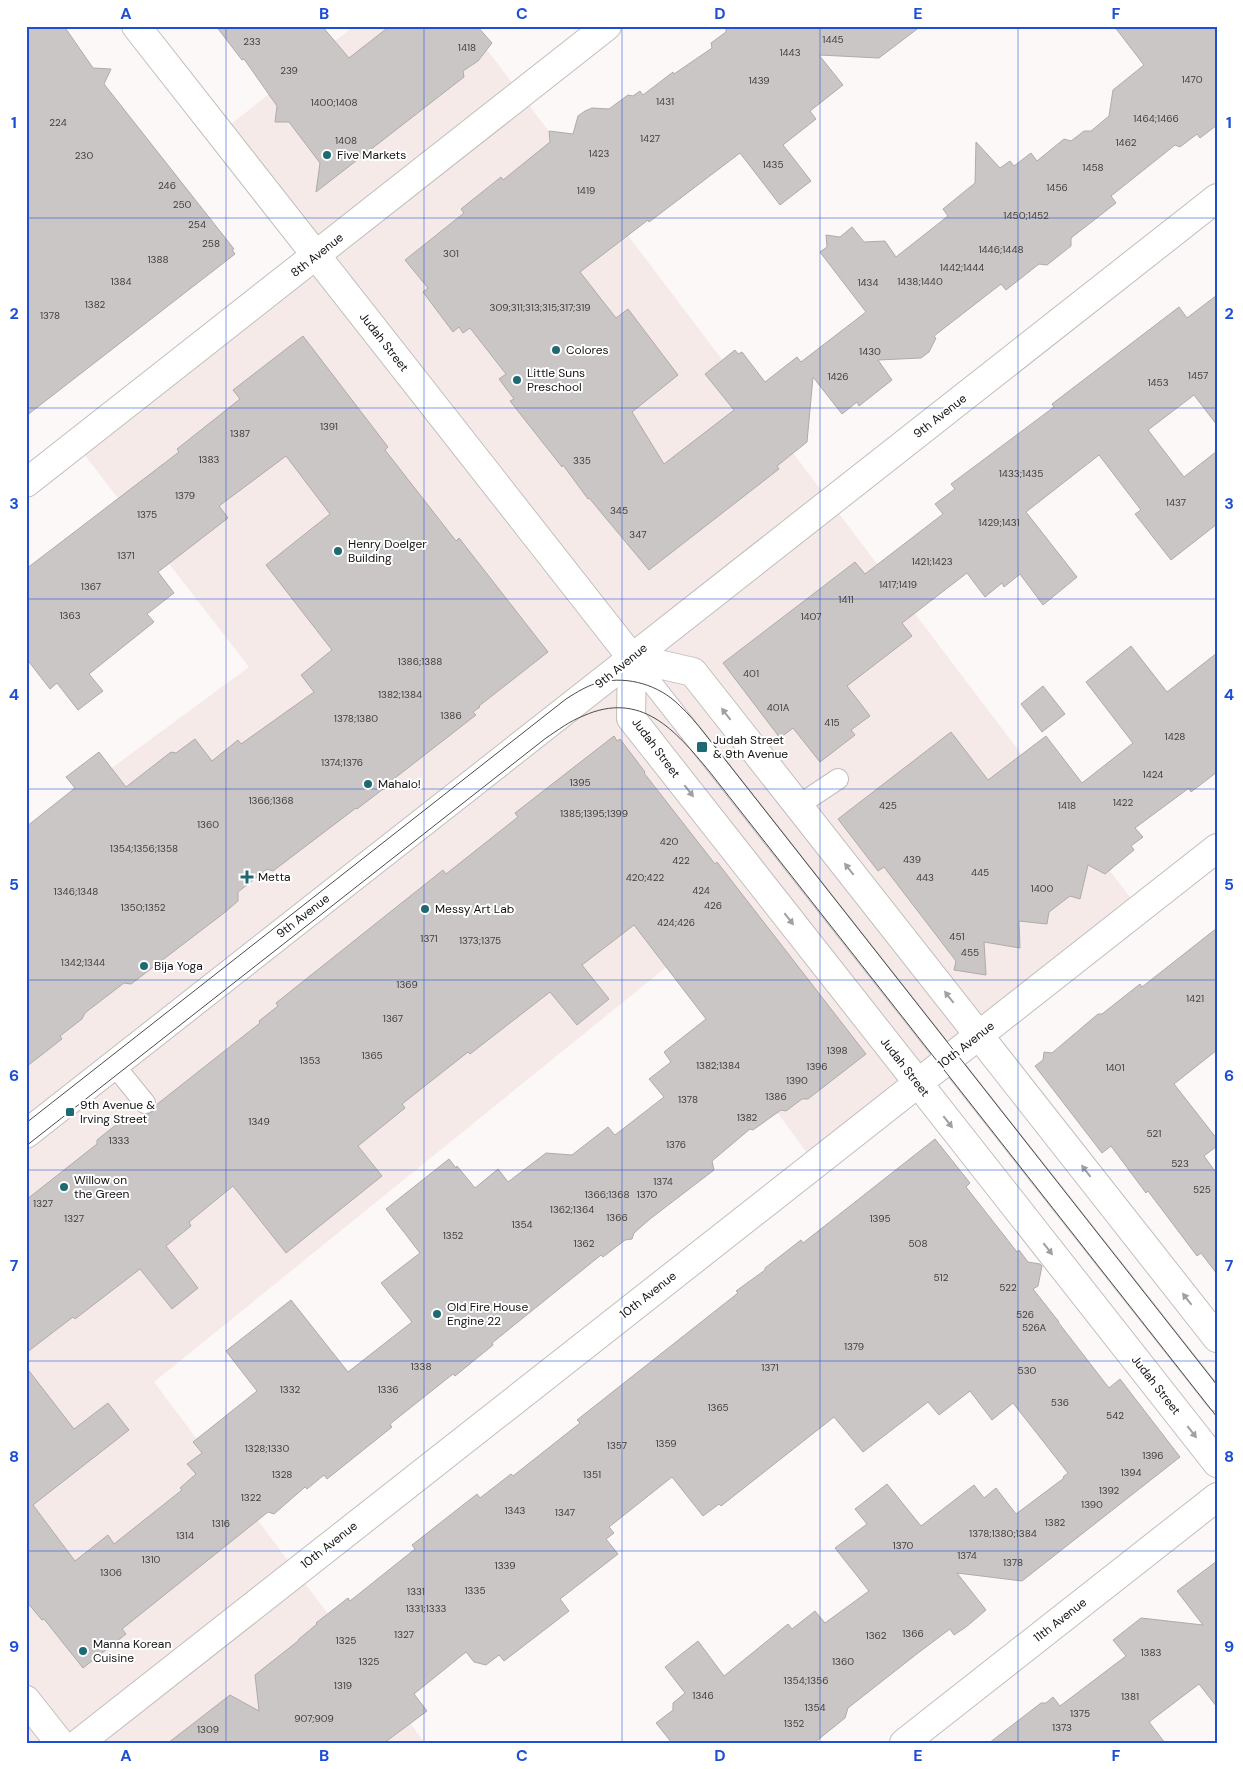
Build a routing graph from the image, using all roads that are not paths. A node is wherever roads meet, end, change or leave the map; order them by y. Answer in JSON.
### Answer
{"nodes":[{"id":1,"x":136,"y":26,"type":"edge"},
{"id":2,"x":607,"y":26,"type":"edge"},
{"id":3,"x":1217,"y":198,"type":"edge"},
{"id":4,"x":316,"y":256,"type":"junction"},
{"id":5,"x":26,"y":483,"type":"edge"},
{"id":6,"x":632,"y":658,"type":"junction"},
{"id":7,"x":838,"y":779,"type":"dead end"},
{"id":8,"x":799,"y":806,"type":"junction"},
{"id":9,"x":1217,"y":848,"type":"edge"},
{"id":10,"x":979,"y":1035,"type":"junction"},
{"id":11,"x":948,"y":1059,"type":"junction"},
{"id":12,"x":114,"y":1065,"type":"junction"},
{"id":13,"x":918,"y":1083,"type":"junction"},
{"id":14,"x":145,"y":1103,"type":"dead end"},
{"id":15,"x":26,"y":1134,"type":"edge"},
{"id":16,"x":1217,"y":1338,"type":"edge"},
{"id":17,"x":1217,"y":1401,"type":"edge"},
{"id":18,"x":1217,"y":1463,"type":"edge"},
{"id":19,"x":1217,"y":1497,"type":"edge"},
{"id":20,"x":26,"y":1700,"type":"edge"},
{"id":21,"x":60,"y":1743,"type":"edge"},
{"id":22,"x":79,"y":1743,"type":"edge"},
{"id":23,"x":904,"y":1743,"type":"edge"}],
"edges":[{"from":1,"to":4,"type":"street","name":"Judah Street"},
{"from":2,"to":4,"type":"street","name":"8th Avenue"},
{"from":3,"to":6,"type":"street","name":"9th Avenue"},
{"from":4,"to":5,"type":"street","name":"8th Avenue"},
{"from":4,"to":6,"type":"street","name":"Judah Street"},
{"from":8,"to":6,"type":"street","one_way":true},
{"from":6,"to":11,"type":"lane","name":"Judah Street"},
{"from":6,"to":12,"type":"street","name":"9th Avenue"},
{"from":6,"to":13,"type":"street","name":"Judah Street","one_way":true},
{"from":7,"to":8,"type":"lane"},
{"from":10,"to":8,"type":"street","one_way":true},
{"from":9,"to":10,"type":"street","name":"10th Avenue"},
{"from":10,"to":11,"type":"street","name":"10th Avenue"},
{"from":16,"to":10,"type":"street","one_way":true},
{"from":11,"to":13,"type":"street","name":"10th Avenue"},
{"from":11,"to":17,"type":"lane","name":"Judah Street"},
{"from":12,"to":14,"type":"lane"},
{"from":12,"to":15,"type":"street","name":"9th Avenue"},
{"from":13,"to":18,"type":"street","name":"Judah Street","one_way":true},
{"from":13,"to":22,"type":"street","name":"10th Avenue"},
{"from":19,"to":23,"type":"street","name":"11th Avenue"},
{"from":20,"to":21,"type":"street"}]}
